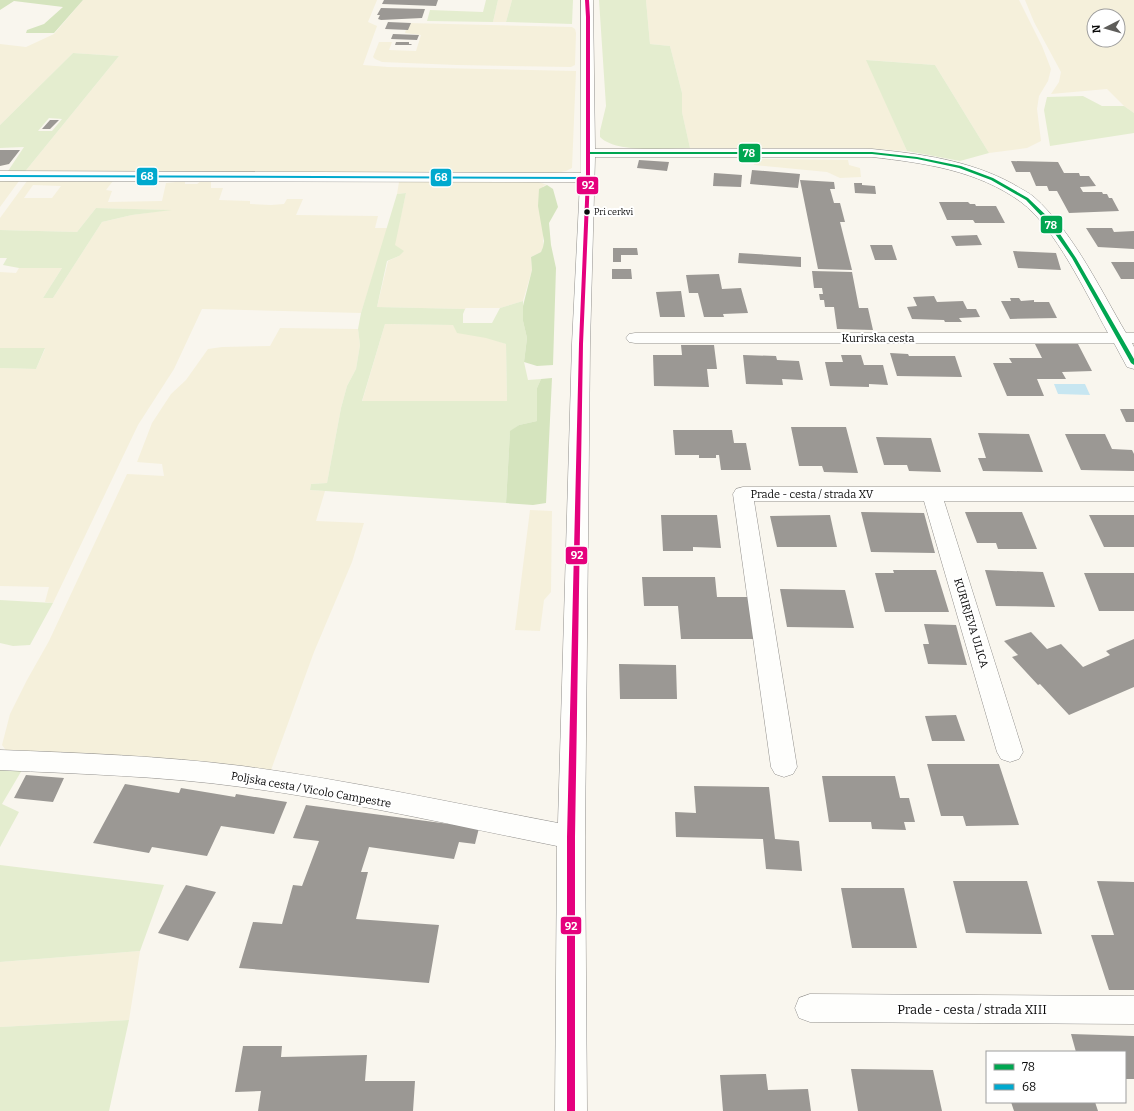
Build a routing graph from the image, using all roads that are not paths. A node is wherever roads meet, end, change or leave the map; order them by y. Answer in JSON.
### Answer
{"nodes":[{"id":1,"x":587,"y":0,"type":"edge"},
{"id":2,"x":588,"y":153,"type":"junction"},
{"id":3,"x":0,"y":176,"type":"edge"},
{"id":4,"x":588,"y":178,"type":"junction"},
{"id":5,"x":635,"y":338,"type":"dead end"},
{"id":6,"x":1127,"y":338,"type":"edge"},
{"id":7,"x":1134,"y":363,"type":"edge"},
{"id":8,"x":932,"y":494,"type":"junction"},
{"id":9,"x":1134,"y":494,"type":"edge"},
{"id":10,"x":1010,"y":752,"type":"dead end"},
{"id":11,"x":0,"y":760,"type":"edge"},
{"id":12,"x":784,"y":767,"type":"dead end"},
{"id":13,"x":572,"y":837,"type":"junction"},
{"id":14,"x":810,"y":1008,"type":"dead end"},
{"id":15,"x":1134,"y":1010,"type":"edge"},
{"id":16,"x":571,"y":1111,"type":"edge"}],
"edges":[{"from":1,"to":2,"type":"street"},
{"from":2,"to":4,"type":"street"},
{"from":2,"to":6,"type":"street"},
{"from":3,"to":4,"type":"street"},
{"from":4,"to":13,"type":"street"},
{"from":5,"to":6,"type":"street","name":"Kurirska cesta"},
{"from":6,"to":7,"type":"street"},
{"from":8,"to":9,"type":"street","name":"Prade - cesta / strada XV"},
{"from":8,"to":10,"type":"street","name":"KURIRJEVA ULICA"},
{"from":8,"to":12,"type":"street","name":"Prade - cesta / strada XV"},
{"from":11,"to":13,"type":"street","name":"Poljska cesta / Vicolo Campestre"},
{"from":13,"to":16,"type":"street"},
{"from":14,"to":15,"type":"street","name":"Prade - cesta / strada XIII"}]}
